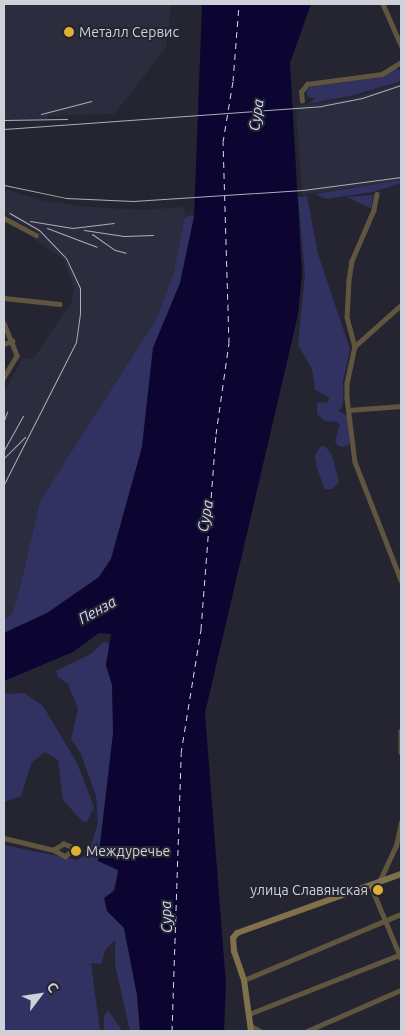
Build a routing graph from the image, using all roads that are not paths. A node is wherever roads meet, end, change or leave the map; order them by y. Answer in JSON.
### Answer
{"nodes":[{"id":1,"x":386,"y":5,"type":"edge"},
{"id":2,"x":401,"y":45,"type":"edge"},
{"id":3,"x":401,"y":62,"type":"edge"},
{"id":4,"x":302,"y":101,"type":"dead end"},
{"id":5,"x":377,"y":194,"type":"dead end"},
{"id":6,"x":4,"y":218,"type":"edge"},
{"id":7,"x":36,"y":235,"type":"dead end"},
{"id":8,"x":4,"y":298,"type":"edge"},
{"id":9,"x":60,"y":304,"type":"dead end"},
{"id":10,"x":401,"y":305,"type":"edge"},
{"id":11,"x":4,"y":323,"type":"edge"},
{"id":12,"x":12,"y":341,"type":"junction"},
{"id":13,"x":4,"y":344,"type":"edge"},
{"id":14,"x":355,"y":346,"type":"junction"},
{"id":15,"x":4,"y":378,"type":"edge"},
{"id":16,"x":401,"y":408,"type":"edge"},
{"id":17,"x":349,"y":410,"type":"junction"},
{"id":18,"x":401,"y":580,"type":"edge"},
{"id":19,"x":400,"y":731,"type":"edge"},
{"id":20,"x":401,"y":752,"type":"edge"},
{"id":21,"x":401,"y":823,"type":"edge"},
{"id":22,"x":4,"y":838,"type":"edge"},
{"id":23,"x":54,"y":850,"type":"junction"},
{"id":24,"x":401,"y":874,"type":"edge"},
{"id":25,"x":375,"y":885,"type":"junction"},
{"id":26,"x":401,"y":914,"type":"edge"},
{"id":27,"x":386,"y":921,"type":"junction"},
{"id":28,"x":401,"y":956,"type":"edge"},
{"id":29,"x":244,"y":980,"type":"junction"},
{"id":30,"x":401,"y":990,"type":"edge"},
{"id":31,"x":249,"y":1014,"type":"junction"},
{"id":32,"x":251,"y":1029,"type":"edge"},
{"id":33,"x":260,"y":1031,"type":"edge"},
{"id":34,"x":307,"y":1031,"type":"edge"}],
"edges":[{"from":1,"to":2,"type":"street"},
{"from":3,"to":4,"type":"street"},
{"from":5,"to":14,"type":"street"},
{"from":6,"to":7,"type":"street"},
{"from":8,"to":9,"type":"street"},
{"from":10,"to":14,"type":"street"},
{"from":11,"to":12,"type":"street"},
{"from":12,"to":13,"type":"street"},
{"from":12,"to":15,"type":"street"},
{"from":14,"to":17,"type":"street"},
{"from":16,"to":17,"type":"street"},
{"from":17,"to":18,"type":"street"},
{"from":19,"to":20,"type":"street"},
{"from":21,"to":25,"type":"street"},
{"from":22,"to":23,"type":"street"},
{"from":23,"to":23,"type":"street"},
{"from":24,"to":25,"type":"main road"},
{"from":25,"to":27,"type":"street"},
{"from":25,"to":29,"type":"main road"},
{"from":26,"to":27,"type":"street"},
{"from":27,"to":28,"type":"street"},
{"from":27,"to":29,"type":"street"},
{"from":28,"to":31,"type":"street"},
{"from":29,"to":31,"type":"main road"},
{"from":30,"to":34,"type":"street"},
{"from":31,"to":32,"type":"main road"},
{"from":32,"to":33,"type":"street"}]}
